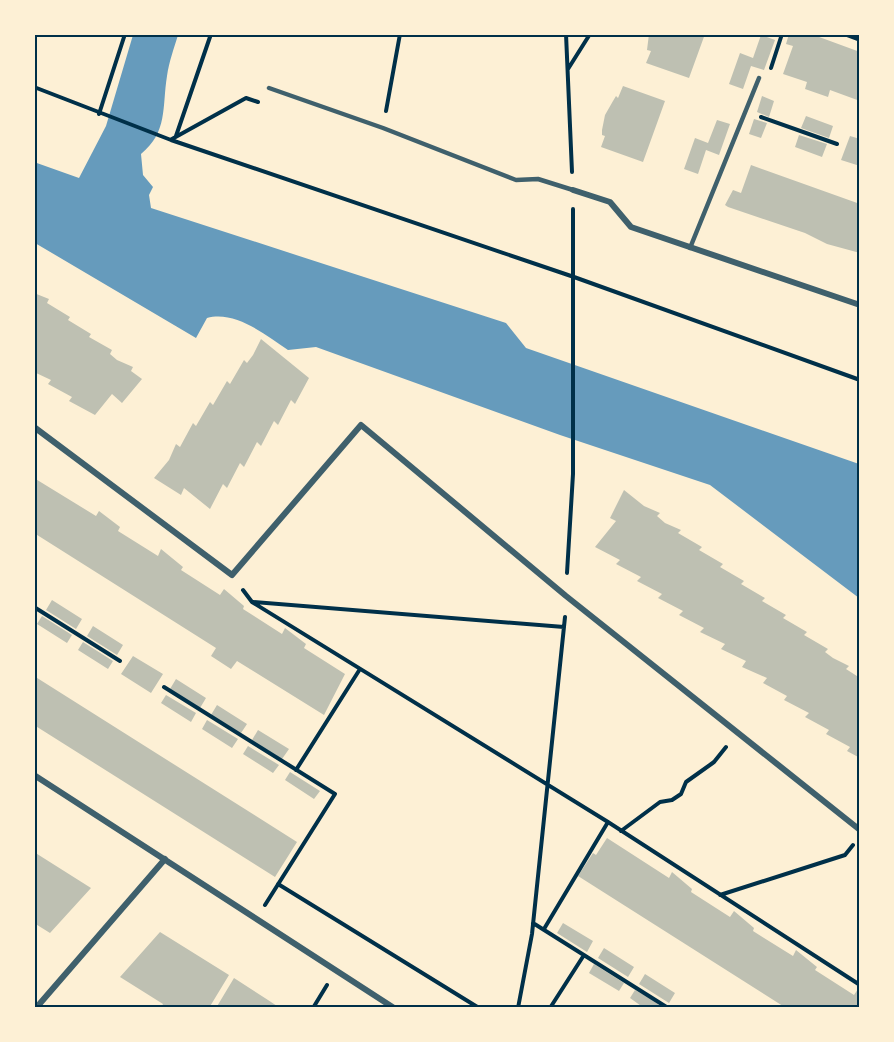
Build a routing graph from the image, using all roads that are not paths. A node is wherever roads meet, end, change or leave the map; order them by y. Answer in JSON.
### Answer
{"nodes":[{"id":1,"x":759,"y":78,"type":"road end"},
{"id":2,"x":269,"y":88,"type":"dead end"},
{"id":3,"x":573,"y":190,"type":"joint"},
{"id":4,"x":690,"y":248,"type":"junction"},
{"id":5,"x":860,"y":305,"type":"edge"},
{"id":6,"x":34,"y":427,"type":"edge"},
{"id":7,"x":34,"y":775,"type":"edge"},
{"id":8,"x":860,"y":830,"type":"edge"},
{"id":9,"x":165,"y":860,"type":"junction"},
{"id":10,"x":36,"y":1008,"type":"edge"},
{"id":11,"x":394,"y":1008,"type":"edge"}],
"edges":[{"from":1,"to":4,"type":"lane"},
{"from":2,"to":3,"type":"lane"},
{"from":3,"to":4,"type":"street"},
{"from":4,"to":5,"type":"street"},
{"from":6,"to":8,"type":"street"},
{"from":7,"to":9,"type":"street"},
{"from":9,"to":10,"type":"street"},
{"from":9,"to":11,"type":"street"}]}
